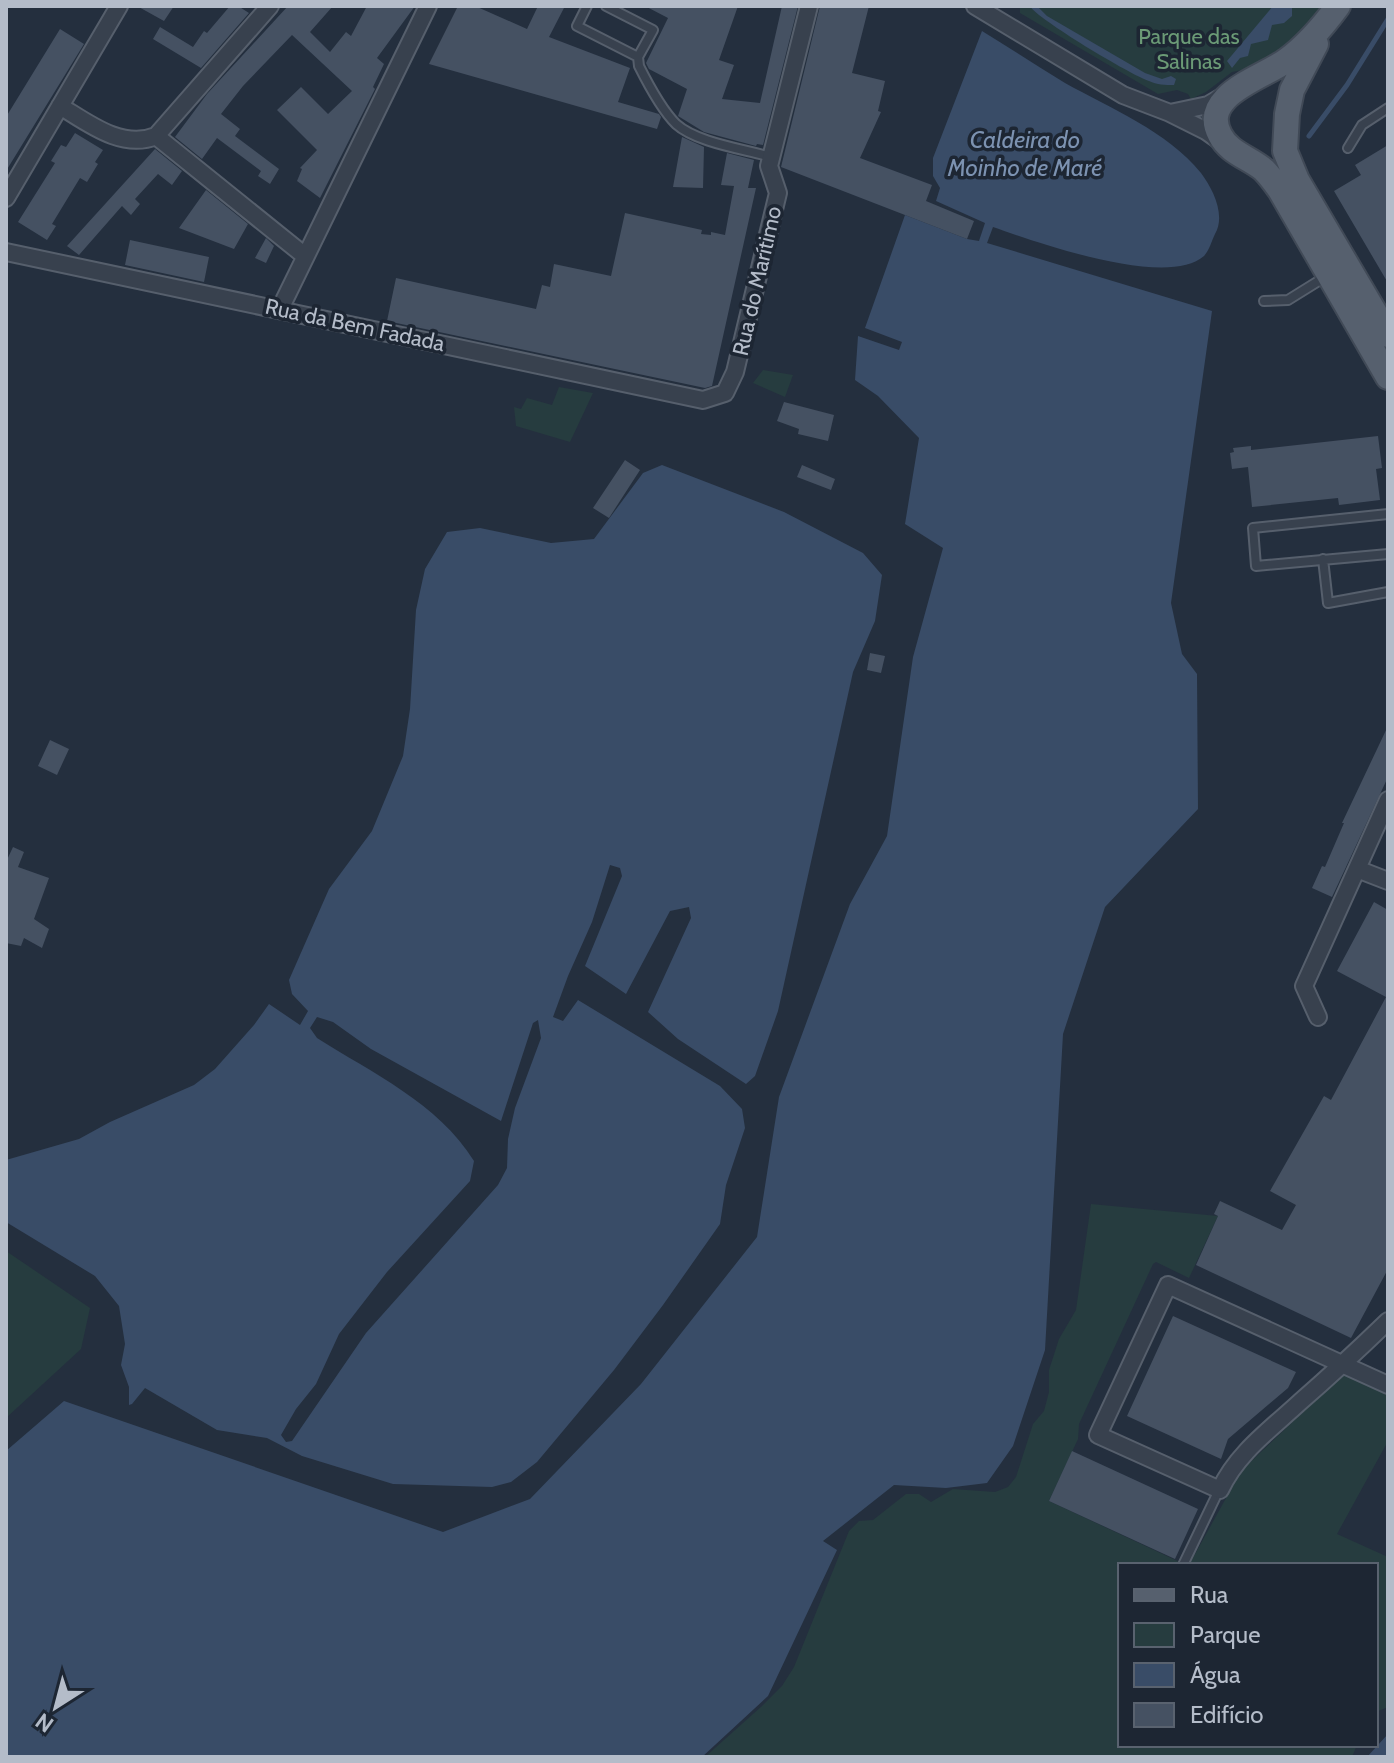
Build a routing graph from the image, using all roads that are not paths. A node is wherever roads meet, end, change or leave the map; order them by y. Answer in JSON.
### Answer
{"nodes":[{"id":1,"x":119,"y":6,"type":"edge"},
{"id":2,"x":270,"y":6,"type":"edge"},
{"id":3,"x":428,"y":6,"type":"edge"},
{"id":4,"x":587,"y":6,"type":"edge"},
{"id":5,"x":606,"y":6,"type":"edge"},
{"id":6,"x":809,"y":6,"type":"edge"},
{"id":7,"x":975,"y":6,"type":"edge"},
{"id":8,"x":1331,"y":15,"type":"edge"},
{"id":9,"x":638,"y":57,"type":"junction"},
{"id":10,"x":1240,"y":87,"type":"junction"},
{"id":11,"x":60,"y":106,"type":"junction"},
{"id":12,"x":1388,"y":108,"type":"edge"},
{"id":13,"x":1170,"y":113,"type":"junction"},
{"id":14,"x":1287,"y":120,"type":"junction"},
{"id":15,"x":156,"y":136,"type":"junction"},
{"id":16,"x":1348,"y":148,"type":"dead end"},
{"id":17,"x":1236,"y":152,"type":"junction"},
{"id":18,"x":771,"y":157,"type":"junction"},
{"id":19,"x":6,"y":198,"type":"edge"},
{"id":20,"x":6,"y":252,"type":"edge"},
{"id":21,"x":305,"y":256,"type":"junction"},
{"id":22,"x":1329,"y":274,"type":"junction"},
{"id":23,"x":1366,"y":297,"type":"junction"},
{"id":24,"x":1264,"y":301,"type":"dead end"},
{"id":25,"x":280,"y":309,"type":"junction"},
{"id":26,"x":1388,"y":322,"type":"edge"},
{"id":27,"x":1388,"y":335,"type":"edge"},
{"id":28,"x":1388,"y":377,"type":"edge"},
{"id":29,"x":703,"y":400,"type":"joint"},
{"id":30,"x":1388,"y":514,"type":"edge"},
{"id":31,"x":1388,"y":554,"type":"edge"},
{"id":32,"x":1323,"y":559,"type":"junction"},
{"id":33,"x":1388,"y":592,"type":"edge"},
{"id":34,"x":1388,"y":800,"type":"edge"},
{"id":35,"x":1357,"y":869,"type":"junction"},
{"id":36,"x":1388,"y":881,"type":"edge"},
{"id":37,"x":1318,"y":1017,"type":"dead end"},
{"id":38,"x":1388,"y":1321,"type":"edge"},
{"id":39,"x":1343,"y":1364,"type":"junction"},
{"id":40,"x":1388,"y":1385,"type":"edge"},
{"id":41,"x":1220,"y":1490,"type":"junction"},
{"id":42,"x":1184,"y":1563,"type":"edge"}],
"edges":[{"from":1,"to":11,"type":"street"},
{"from":2,"to":15,"type":"street"},
{"from":3,"to":21,"type":"street"},
{"from":4,"to":9,"type":"lane"},
{"from":5,"to":9,"type":"lane"},
{"from":6,"to":18,"type":"street","name":"Rua do Marítimo"},
{"from":7,"to":13,"type":"street"},
{"from":8,"to":10,"type":"main road"},
{"from":8,"to":14,"type":"main road"},
{"from":9,"to":18,"type":"lane"},
{"from":10,"to":13,"type":"street"},
{"from":10,"to":14,"type":"main road"},
{"from":10,"to":17,"type":"main road"},
{"from":11,"to":15,"type":"street"},
{"from":11,"to":19,"type":"street"},
{"from":12,"to":16,"type":"lane"},
{"from":13,"to":17,"type":"street"},
{"from":14,"to":17,"type":"main road"},
{"from":14,"to":23,"type":"main road"},
{"from":15,"to":21,"type":"street"},
{"from":17,"to":22,"type":"main road"},
{"from":18,"to":29,"type":"street","name":"Rua do Marítimo"},
{"from":20,"to":25,"type":"street","name":"Rua da Bem Fadada"},
{"from":21,"to":25,"type":"street"},
{"from":22,"to":24,"type":"lane"},
{"from":22,"to":28,"type":"main road"},
{"from":23,"to":26,"type":"lane"},
{"from":23,"to":27,"type":"main road"},
{"from":25,"to":29,"type":"street","name":"Rua da Bem Fadada"},
{"from":30,"to":32,"type":"lane"},
{"from":31,"to":32,"type":"lane"},
{"from":32,"to":33,"type":"lane"},
{"from":34,"to":35,"type":"street"},
{"from":35,"to":36,"type":"street"},
{"from":35,"to":37,"type":"street"},
{"from":38,"to":39,"type":"street"},
{"from":39,"to":40,"type":"street"},
{"from":39,"to":41,"type":"street"},
{"from":39,"to":41,"type":"street"},
{"from":41,"to":42,"type":"lane"}]}
